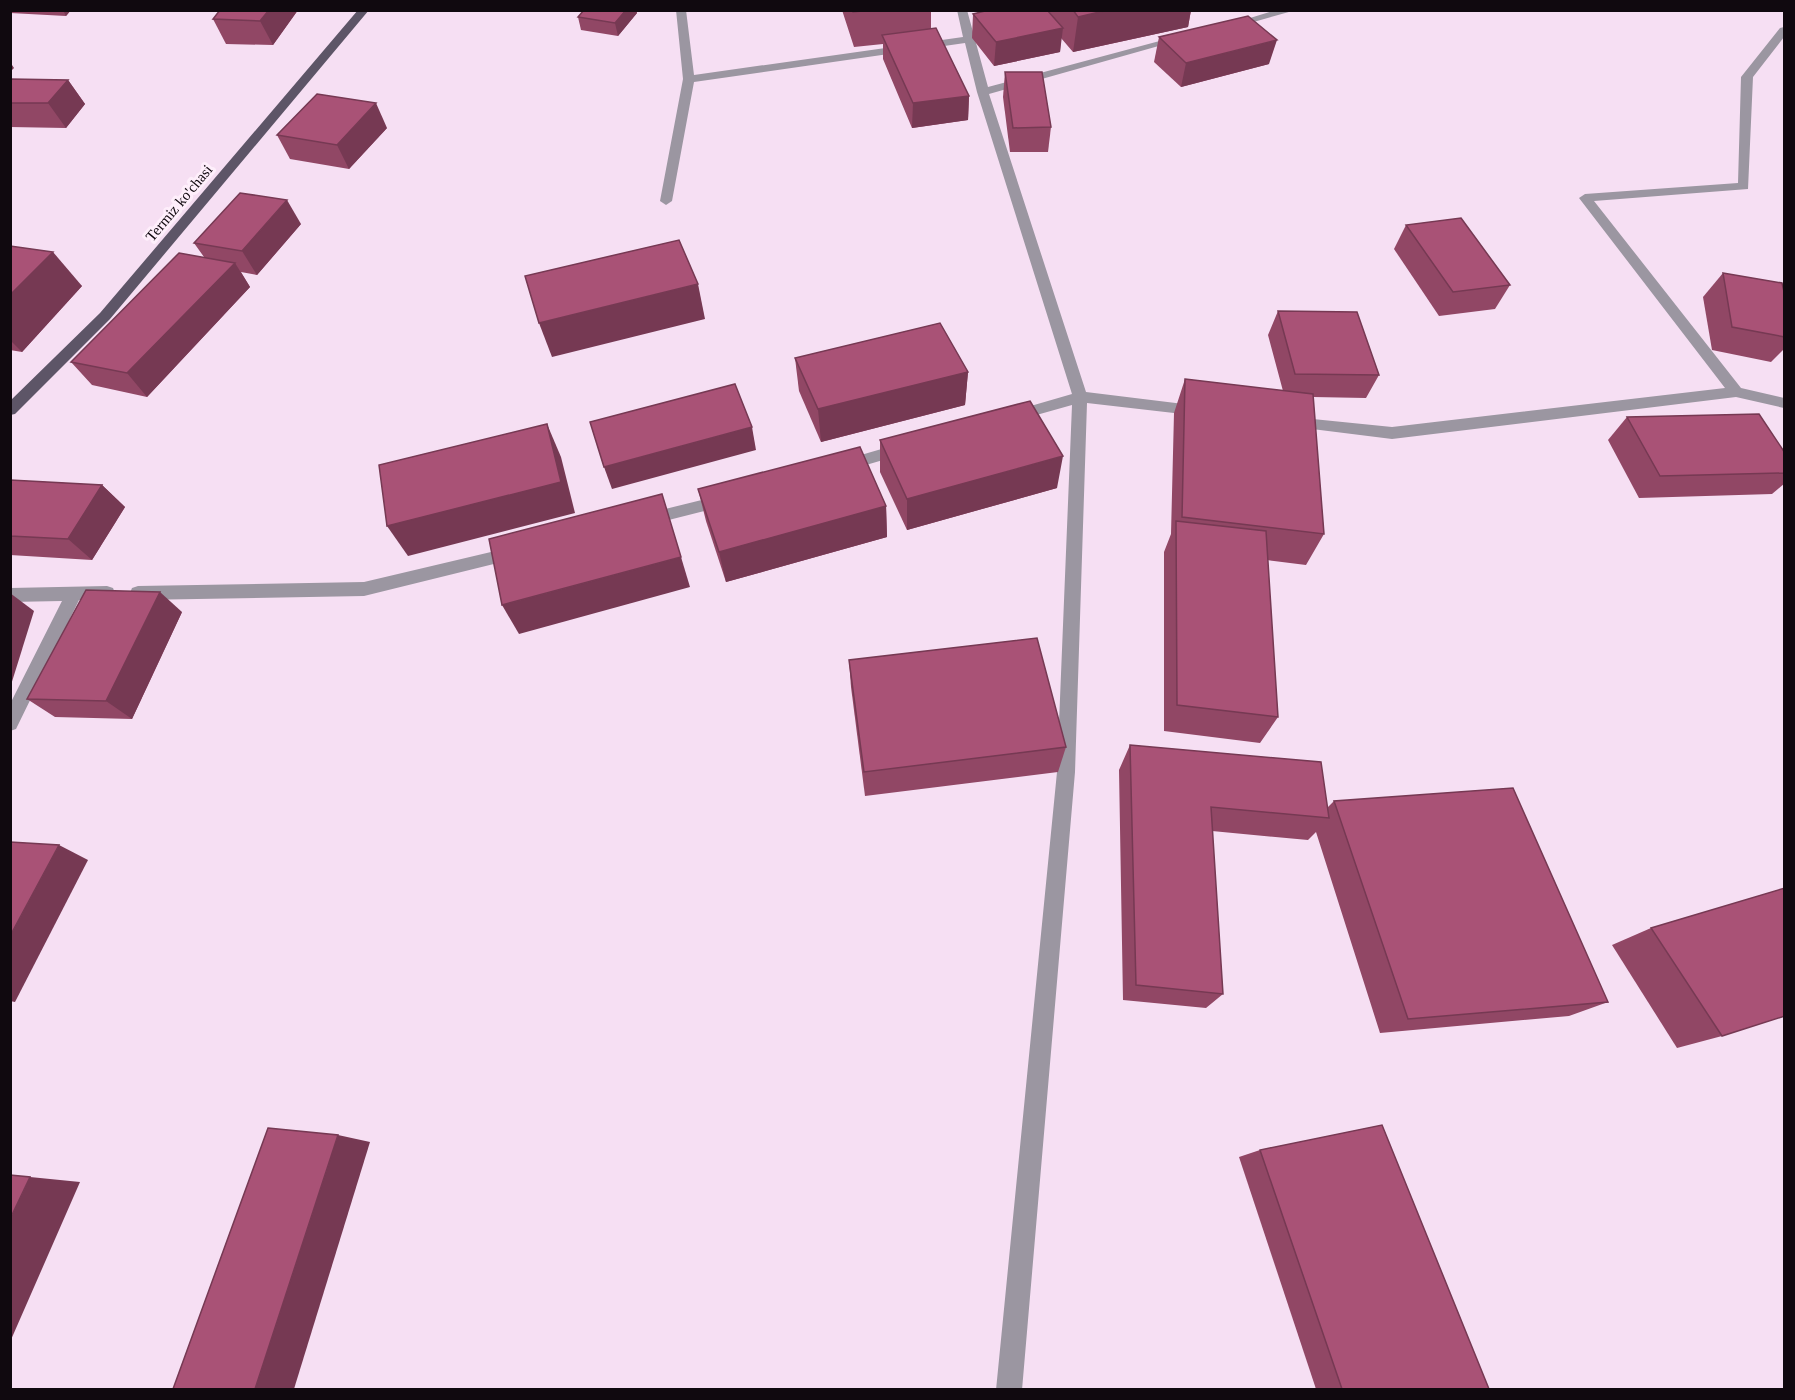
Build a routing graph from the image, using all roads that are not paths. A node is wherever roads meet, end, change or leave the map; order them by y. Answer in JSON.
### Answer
{"nodes":[{"id":1,"x":364,"y":10,"type":"edge"},
{"id":2,"x":681,"y":10,"type":"edge"},
{"id":3,"x":962,"y":10,"type":"edge"},
{"id":4,"x":1291,"y":10,"type":"edge"},
{"id":5,"x":1212,"y":30,"type":"edge"},
{"id":6,"x":1785,"y":30,"type":"edge"},
{"id":7,"x":1190,"y":36,"type":"edge"},
{"id":8,"x":969,"y":39,"type":"junction"},
{"id":9,"x":689,"y":79,"type":"junction"},
{"id":10,"x":983,"y":92,"type":"junction"},
{"id":11,"x":666,"y":201,"type":"dead end"},
{"id":12,"x":1736,"y":392,"type":"junction"},
{"id":13,"x":1080,"y":397,"type":"junction"},
{"id":14,"x":1785,"y":403,"type":"edge"},
{"id":15,"x":10,"y":410,"type":"edge"},
{"id":16,"x":1219,"y":413,"type":"edge"},
{"id":17,"x":1001,"y":420,"type":"edge"},
{"id":18,"x":1276,"y":420,"type":"edge"},
{"id":19,"x":921,"y":443,"type":"edge"},
{"id":20,"x":830,"y":469,"type":"edge"},
{"id":21,"x":740,"y":496,"type":"edge"},
{"id":22,"x":626,"y":525,"type":"edge"},
{"id":23,"x":535,"y":547,"type":"edge"},
{"id":24,"x":74,"y":594,"type":"junction"},
{"id":25,"x":10,"y":595,"type":"edge"},
{"id":26,"x":10,"y":723,"type":"edge"},
{"id":27,"x":1009,"y":1389,"type":"edge"}],
"edges":[{"from":1,"to":15,"type":"main road","name":"Termiz ko'chasi"},
{"from":2,"to":9,"type":"street"},
{"from":3,"to":8,"type":"street"},
{"from":4,"to":5,"type":"street"},
{"from":6,"to":12,"type":"street"},
{"from":7,"to":10,"type":"street"},
{"from":8,"to":9,"type":"street"},
{"from":8,"to":10,"type":"street"},
{"from":9,"to":11,"type":"street"},
{"from":10,"to":13,"type":"street"},
{"from":12,"to":14,"type":"street"},
{"from":12,"to":18,"type":"street"},
{"from":13,"to":16,"type":"street"},
{"from":13,"to":17,"type":"street"},
{"from":13,"to":27,"type":"street"},
{"from":19,"to":20,"type":"street"},
{"from":21,"to":22,"type":"street"},
{"from":23,"to":24,"type":"street"},
{"from":24,"to":25,"type":"street"},
{"from":24,"to":26,"type":"street"}]}
